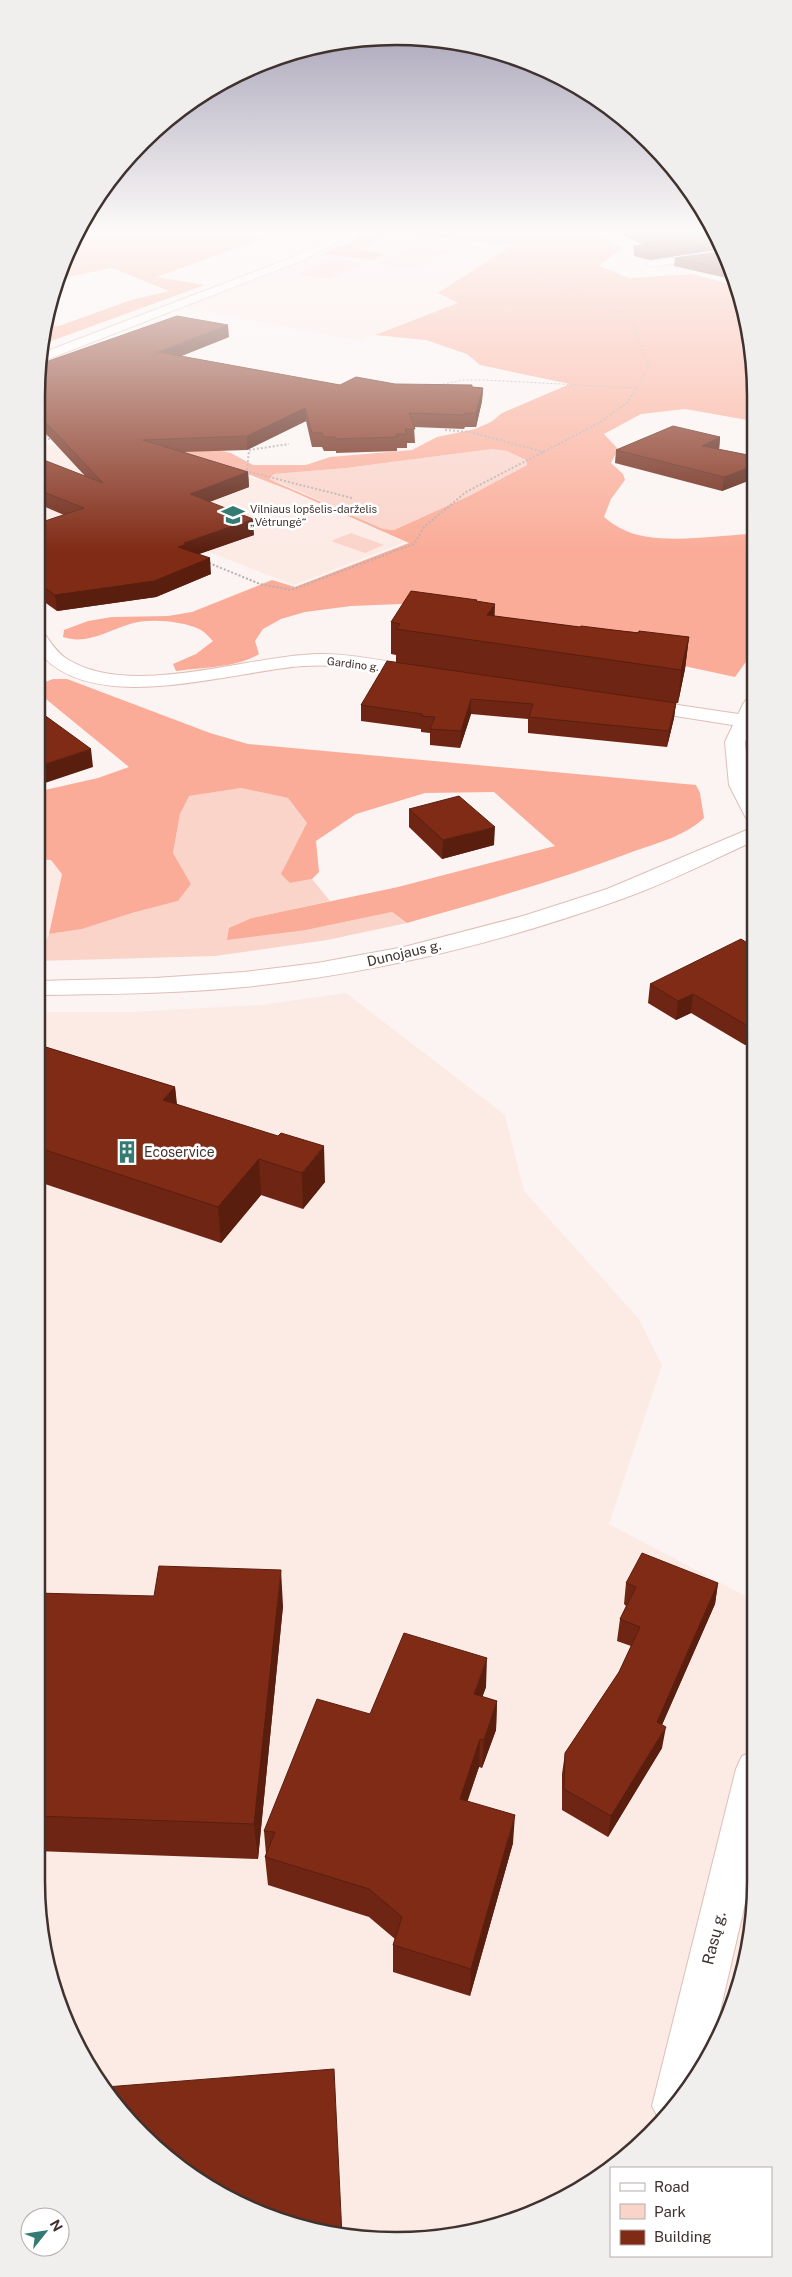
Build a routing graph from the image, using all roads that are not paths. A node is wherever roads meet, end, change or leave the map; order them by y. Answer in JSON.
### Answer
{"nodes":[{"id":1,"x":92,"y":338,"type":"edge"},
{"id":2,"x":48,"y":355,"type":"edge"},
{"id":3,"x":45,"y":649,"type":"edge"},
{"id":4,"x":436,"y":675,"type":"edge"},
{"id":5,"x":620,"y":702,"type":"edge"},
{"id":6,"x":747,"y":712,"type":"edge"},
{"id":7,"x":747,"y":716,"type":"edge"},
{"id":8,"x":747,"y":800,"type":"edge"},
{"id":9,"x":747,"y":837,"type":"edge"},
{"id":10,"x":45,"y":988,"type":"edge"},
{"id":11,"x":747,"y":1806,"type":"edge"},
{"id":12,"x":678,"y":2090,"type":"edge"}],
"edges":[{"from":1,"to":2,"type":"main road"},
{"from":3,"to":4,"type":"main road","name":"Gardino g."},
{"from":5,"to":6,"type":"main road"},
{"from":7,"to":8,"type":"main road"},
{"from":9,"to":10,"type":"main road","name":"Dunojaus g."},
{"from":11,"to":12,"type":"main road","name":"Rasų g."}]}
